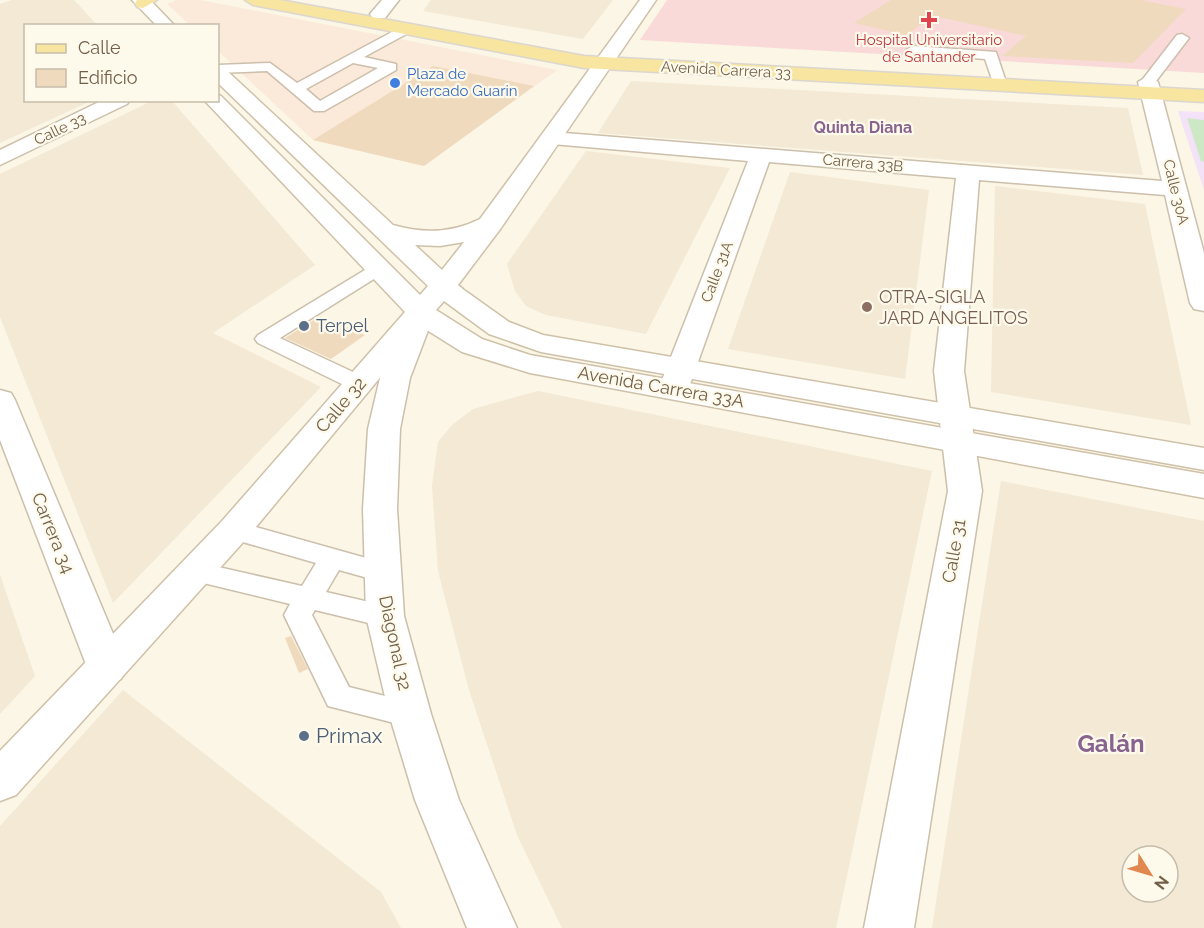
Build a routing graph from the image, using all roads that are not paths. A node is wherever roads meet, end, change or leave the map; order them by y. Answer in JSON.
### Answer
{"nodes":[{"id":1,"x":253,"y":0,"type":"edge"},
{"id":2,"x":306,"y":0,"type":"edge"},
{"id":3,"x":391,"y":0,"type":"edge"},
{"id":4,"x":648,"y":0,"type":"edge"},
{"id":5,"x":144,"y":1,"type":"edge"},
{"id":6,"x":379,"y":14,"type":"junction"},
{"id":7,"x":165,"y":24,"type":"edge"},
{"id":8,"x":405,"y":29,"type":"junction"},
{"id":9,"x":1182,"y":38,"type":"dead end"},
{"id":10,"x":913,"y":50,"type":"dead end"},
{"id":11,"x":352,"y":58,"type":"junction"},
{"id":12,"x":607,"y":59,"type":"junction"},
{"id":13,"x":219,"y":71,"type":"edge"},
{"id":14,"x":219,"y":72,"type":"edge"},
{"id":15,"x":998,"y":79,"type":"junction"},
{"id":16,"x":1204,"y":84,"type":"edge"},
{"id":17,"x":1149,"y":87,"type":"junction"},
{"id":18,"x":296,"y":89,"type":"junction"},
{"id":19,"x":1204,"y":96,"type":"edge"},
{"id":20,"x":116,"y":102,"type":"edge"},
{"id":21,"x":216,"y":102,"type":"edge"},
{"id":22,"x":552,"y":138,"type":"junction"},
{"id":23,"x":761,"y":155,"type":"junction"},
{"id":24,"x":0,"y":158,"type":"edge"},
{"id":25,"x":968,"y":172,"type":"junction"},
{"id":26,"x":1175,"y":189,"type":"junction"},
{"id":27,"x":492,"y":223,"type":"junction"},
{"id":28,"x":386,"y":231,"type":"junction"},
{"id":29,"x":378,"y":268,"type":"junction"},
{"id":30,"x":432,"y":298,"type":"junction"},
{"id":31,"x":1204,"y":303,"type":"edge"},
{"id":32,"x":677,"y":378,"type":"junction"},
{"id":33,"x":360,"y":384,"type":"junction"},
{"id":34,"x":0,"y":400,"type":"edge"},
{"id":35,"x":956,"y":428,"type":"junction"},
{"id":36,"x":1204,"y":459,"type":"edge"},
{"id":37,"x":1204,"y":486,"type":"edge"},
{"id":38,"x":234,"y":530,"type":"junction"},
{"id":39,"x":333,"y":558,"type":"junction"},
{"id":40,"x":196,"y":572,"type":"junction"},
{"id":41,"x":382,"y":572,"type":"junction"},
{"id":42,"x":308,"y":598,"type":"junction"},
{"id":43,"x":385,"y":616,"type":"junction"},
{"id":44,"x":107,"y":667,"type":"junction"},
{"id":45,"x":410,"y":714,"type":"junction"},
{"id":46,"x":0,"y":781,"type":"edge"},
{"id":47,"x":492,"y":928,"type":"edge"},
{"id":48,"x":889,"y":928,"type":"edge"}],
"edges":[{"from":1,"to":8,"type":"main road","name":"Avenida Carrera 33"},
{"from":2,"to":6,"type":"main road","name":"Avenida Carrera 33"},
{"from":3,"to":6,"type":"street"},
{"from":4,"to":12,"type":"street","name":"Calle 32"},
{"from":5,"to":7,"type":"street"},
{"from":6,"to":12,"type":"main road","name":"Avenida Carrera 33"},
{"from":8,"to":11,"type":"lane"},
{"from":8,"to":12,"type":"main road","name":"Avenida Carrera 33"},
{"from":9,"to":17,"type":"lane"},
{"from":10,"to":15,"type":"lane"},
{"from":11,"to":18,"type":"lane"},
{"from":11,"to":18,"type":"lane"},
{"from":12,"to":15,"type":"main road","name":"Avenida Carrera 33"},
{"from":12,"to":22,"type":"street","name":"Calle 32"},
{"from":13,"to":18,"type":"lane"},
{"from":14,"to":28,"type":"street","name":"Avenida Carrera 33A"},
{"from":15,"to":17,"type":"main road","name":"Avenida Carrera 33"},
{"from":16,"to":17,"type":"main road","name":"Avenida Carrera 33"},
{"from":17,"to":19,"type":"main road","name":"Avenida Carrera 33"},
{"from":17,"to":26,"type":"street","name":"Calle 30A"},
{"from":20,"to":24,"type":"street","name":"Calle 33"},
{"from":21,"to":29,"type":"street","name":"Avenida Carrera 33A"},
{"from":22,"to":23,"type":"street","name":"Carrera 33B"},
{"from":22,"to":27,"type":"street","name":"Calle 32"},
{"from":23,"to":25,"type":"street","name":"Carrera 33B"},
{"from":23,"to":32,"type":"street","name":"Calle 31A"},
{"from":25,"to":26,"type":"street","name":"Carrera 33B"},
{"from":25,"to":35,"type":"street","name":"Calle 31"},
{"from":26,"to":31,"type":"street","name":"Calle 30A"},
{"from":27,"to":28,"type":"street"},
{"from":27,"to":30,"type":"street","name":"Calle 32"},
{"from":28,"to":30,"type":"street","name":"Avenida Carrera 33A"},
{"from":29,"to":30,"type":"street","name":"Avenida Carrera 33A"},
{"from":29,"to":33,"type":"lane"},
{"from":30,"to":32,"type":"street","name":"Avenida Carrera 33A"},
{"from":30,"to":33,"type":"street","name":"Calle 32"},
{"from":30,"to":41,"type":"street","name":"Diagonal 32"},
{"from":32,"to":35,"type":"street","name":"Avenida Carrera 33A"},
{"from":33,"to":38,"type":"street","name":"Calle 32"},
{"from":34,"to":44,"type":"street","name":"Carrera 34"},
{"from":35,"to":36,"type":"street","name":"Avenida Carrera 33A"},
{"from":35,"to":37,"type":"street","name":"Avenida Carrera 33A"},
{"from":35,"to":48,"type":"street","name":"Calle 31"},
{"from":38,"to":39,"type":"lane"},
{"from":38,"to":40,"type":"street","name":"Calle 32"},
{"from":39,"to":41,"type":"lane"},
{"from":39,"to":42,"type":"lane"},
{"from":40,"to":42,"type":"lane"},
{"from":40,"to":44,"type":"street","name":"Calle 32"},
{"from":41,"to":43,"type":"street","name":"Diagonal 32"},
{"from":42,"to":43,"type":"lane"},
{"from":42,"to":45,"type":"lane"},
{"from":43,"to":45,"type":"street","name":"Diagonal 32"},
{"from":44,"to":46,"type":"street","name":"Calle 32"},
{"from":45,"to":47,"type":"street","name":"Diagonal 32"}]}
